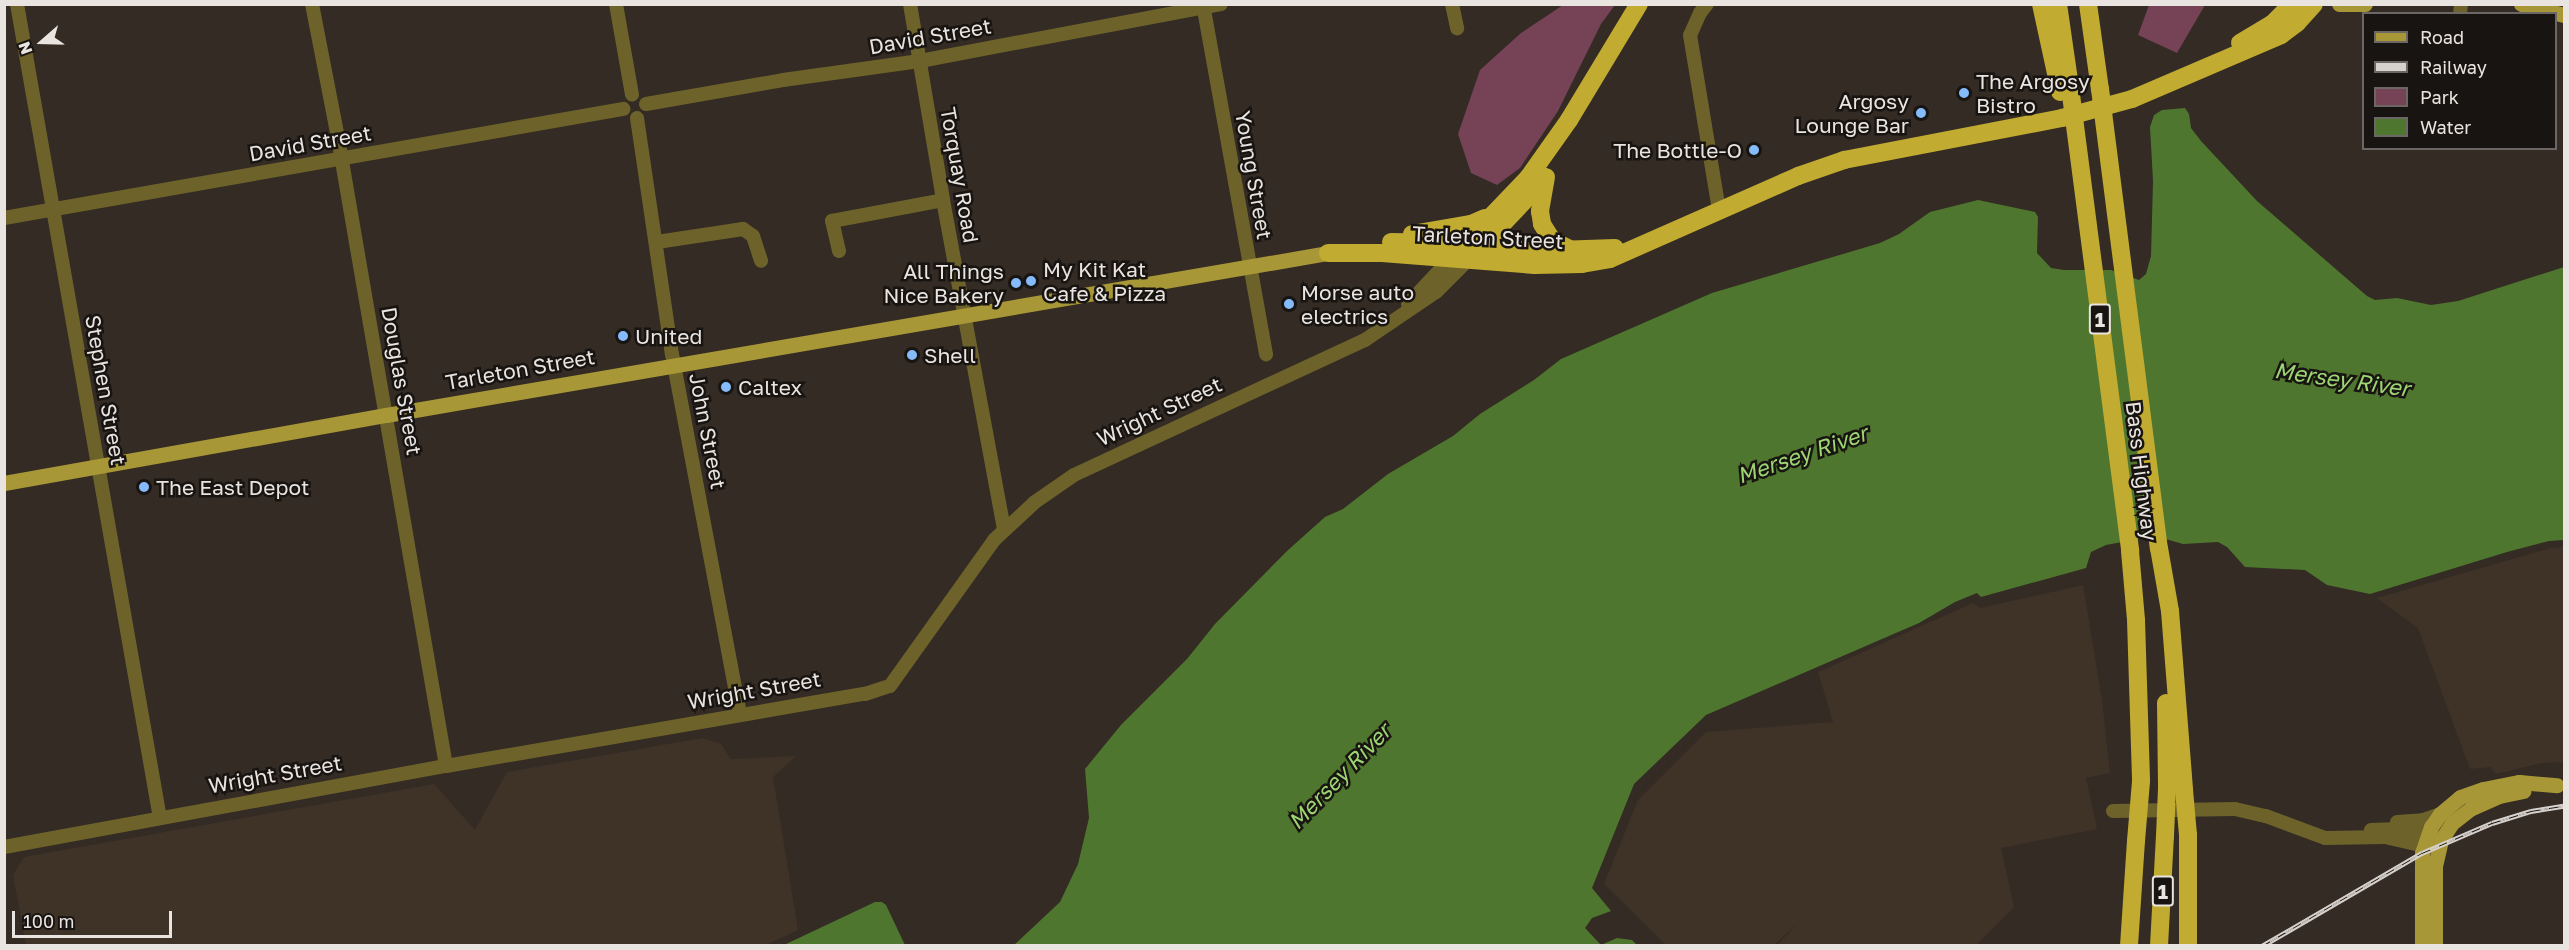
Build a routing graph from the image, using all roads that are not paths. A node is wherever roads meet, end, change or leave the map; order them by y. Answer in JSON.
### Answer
{"nodes":[{"id":1,"x":17,"y":4,"type":"edge"},
{"id":2,"x":312,"y":4,"type":"edge"},
{"id":3,"x":616,"y":4,"type":"edge"},
{"id":4,"x":910,"y":4,"type":"edge"},
{"id":5,"x":1221,"y":4,"type":"edge"},
{"id":6,"x":1452,"y":4,"type":"edge"},
{"id":7,"x":1639,"y":4,"type":"edge"},
{"id":8,"x":1645,"y":4,"type":"edge"},
{"id":9,"x":1707,"y":4,"type":"edge"},
{"id":10,"x":2041,"y":4,"type":"edge"},
{"id":11,"x":2058,"y":4,"type":"edge"},
{"id":12,"x":2088,"y":4,"type":"edge"},
{"id":13,"x":2292,"y":4,"type":"edge"},
{"id":14,"x":2314,"y":4,"type":"edge"},
{"id":15,"x":2339,"y":4,"type":"edge"},
{"id":16,"x":2365,"y":4,"type":"edge"},
{"id":17,"x":2521,"y":5,"type":"edge"},
{"id":18,"x":1203,"y":6,"type":"edge"},
{"id":19,"x":2552,"y":12,"type":"edge"},
{"id":20,"x":1457,"y":28,"type":"dead end"},
{"id":21,"x":1616,"y":41,"type":"junction"},
{"id":22,"x":920,"y":61,"type":"junction"},
{"id":23,"x":2197,"y":69,"type":"junction"},
{"id":24,"x":2065,"y":89,"type":"junction"},
{"id":25,"x":632,"y":95,"type":"junction"},
{"id":26,"x":645,"y":104,"type":"junction"},
{"id":27,"x":622,"y":109,"type":"junction"},
{"id":28,"x":637,"y":118,"type":"junction"},
{"id":29,"x":1569,"y":120,"type":"junction"},
{"id":30,"x":342,"y":159,"type":"junction"},
{"id":31,"x":1551,"y":161,"type":"junction"},
{"id":32,"x":943,"y":200,"type":"junction"},
{"id":33,"x":53,"y":209,"type":"junction"},
{"id":34,"x":1719,"y":211,"type":"junction"},
{"id":35,"x":1491,"y":215,"type":"junction"},
{"id":36,"x":4,"y":218,"type":"edge"},
{"id":37,"x":1378,"y":241,"type":"junction"},
{"id":38,"x":657,"y":242,"type":"junction"},
{"id":39,"x":1642,"y":245,"type":"junction"},
{"id":40,"x":838,"y":251,"type":"dead end"},
{"id":41,"x":1578,"y":251,"type":"junction"},
{"id":42,"x":1466,"y":252,"type":"junction"},
{"id":43,"x":1328,"y":253,"type":"junction"},
{"id":44,"x":761,"y":261,"type":"dead end"},
{"id":45,"x":1249,"y":266,"type":"junction"},
{"id":46,"x":964,"y":317,"type":"junction"},
{"id":47,"x":1266,"y":354,"type":"dead end"},
{"id":48,"x":674,"y":366,"type":"junction"},
{"id":49,"x":386,"y":415,"type":"junction"},
{"id":50,"x":99,"y":467,"type":"junction"},
{"id":51,"x":4,"y":483,"type":"edge"},
{"id":52,"x":1004,"y":530,"type":"junction"},
{"id":53,"x":740,"y":716,"type":"junction"},
{"id":54,"x":446,"y":766,"type":"junction"},
{"id":55,"x":2561,"y":785,"type":"edge"},
{"id":56,"x":2175,"y":789,"type":"junction"},
{"id":57,"x":2113,"y":811,"type":"dead end"},
{"id":58,"x":2440,"y":814,"type":"junction"},
{"id":59,"x":160,"y":818,"type":"junction"},
{"id":60,"x":2369,"y":830,"type":"junction"},
{"id":61,"x":2340,"y":839,"type":"junction"},
{"id":62,"x":2433,"y":840,"type":"junction"},
{"id":63,"x":4,"y":847,"type":"edge"},
{"id":64,"x":2133,"y":874,"type":"junction"},
{"id":65,"x":2120,"y":945,"type":"edge"},
{"id":66,"x":2129,"y":945,"type":"edge"},
{"id":67,"x":2159,"y":945,"type":"edge"},
{"id":68,"x":2188,"y":945,"type":"edge"},
{"id":69,"x":2422,"y":945,"type":"edge"},
{"id":70,"x":2435,"y":945,"type":"edge"}],
"edges":[{"from":1,"to":33,"type":"street","name":"Stephen Street"},
{"from":2,"to":30,"type":"street","name":"Douglas Street"},
{"from":3,"to":25,"type":"street"},
{"from":4,"to":22,"type":"street","name":"Torquay Road"},
{"from":5,"to":18,"type":"street","name":"David Street"},
{"from":6,"to":20,"type":"street"},
{"from":7,"to":21,"type":"highway"},
{"from":8,"to":21,"type":"highway"},
{"from":9,"to":34,"type":"street"},
{"from":10,"to":24,"type":"highway"},
{"from":11,"to":24,"type":"highway"},
{"from":12,"to":56,"type":"highway","name":"Bass Highway","number":"1","bridge":true},
{"from":13,"to":23,"type":"highway"},
{"from":14,"to":23,"type":"highway"},
{"from":15,"to":16,"type":"main road"},
{"from":17,"to":19,"type":"main road"},
{"from":18,"to":22,"type":"street","name":"David Street"},
{"from":18,"to":45,"type":"street","name":"Young Street"},
{"from":21,"to":29,"type":"highway"},
{"from":22,"to":26,"type":"street","name":"David Street"},
{"from":22,"to":32,"type":"street","name":"Torquay Road"},
{"from":23,"to":34,"type":"highway","name":"Tarleton Street"},
{"from":24,"to":64,"type":"highway","name":"Bass Highway","number":"1","bridge":true},
{"from":25,"to":26,"type":"street"},
{"from":25,"to":27,"type":"street"},
{"from":26,"to":28,"type":"street"},
{"from":27,"to":28,"type":"street"},
{"from":27,"to":30,"type":"street","name":"David Street"},
{"from":28,"to":38,"type":"street","name":"John Street"},
{"from":29,"to":31,"type":"highway"},
{"from":29,"to":35,"type":"highway"},
{"from":30,"to":33,"type":"street","name":"David Street"},
{"from":30,"to":49,"type":"street","name":"Douglas Street"},
{"from":31,"to":41,"type":"highway"},
{"from":31,"to":42,"type":"highway"},
{"from":32,"to":40,"type":"street"},
{"from":32,"to":46,"type":"street","name":"Torquay Road"},
{"from":33,"to":36,"type":"street","name":"David Street"},
{"from":33,"to":50,"type":"street","name":"Stephen Street"},
{"from":34,"to":39,"type":"highway","name":"Tarleton Street"},
{"from":35,"to":37,"type":"highway"},
{"from":35,"to":42,"type":"highway"},
{"from":37,"to":42,"type":"highway","name":"Tarleton Street"},
{"from":37,"to":43,"type":"highway","name":"Tarleton Street"},
{"from":38,"to":44,"type":"street"},
{"from":38,"to":48,"type":"street","name":"John Street"},
{"from":39,"to":41,"type":"highway","name":"Tarleton Street"},
{"from":39,"to":42,"type":"highway","name":"Tarleton Street"},
{"from":41,"to":42,"type":"highway","name":"Tarleton Street"},
{"from":42,"to":43,"type":"highway","name":"Tarleton Street"},
{"from":42,"to":52,"type":"street","name":"Wright Street"},
{"from":43,"to":45,"type":"main road","name":"Tarleton Street"},
{"from":45,"to":46,"type":"main road","name":"Tarleton Street"},
{"from":45,"to":47,"type":"street","name":"Young Street"},
{"from":46,"to":48,"type":"main road","name":"Tarleton Street"},
{"from":46,"to":52,"type":"street","name":"Torquay Road"},
{"from":48,"to":49,"type":"main road","name":"Tarleton Street"},
{"from":48,"to":53,"type":"street","name":"John Street"},
{"from":49,"to":50,"type":"main road","name":"Tarleton Street"},
{"from":49,"to":54,"type":"street","name":"Douglas Street"},
{"from":50,"to":51,"type":"main road","name":"Tarleton Street"},
{"from":50,"to":59,"type":"street","name":"Stephen Street"},
{"from":52,"to":53,"type":"street","name":"Wright Street"},
{"from":53,"to":54,"type":"street","name":"Wright Street"},
{"from":54,"to":59,"type":"street","name":"Wright Street"},
{"from":55,"to":58,"type":"main road"},
{"from":55,"to":62,"type":"main road"},
{"from":56,"to":67,"type":"highway","number":"1","bridge":true},
{"from":56,"to":68,"type":"highway","bridge":true},
{"from":57,"to":61,"type":"street"},
{"from":58,"to":60,"type":"street"},
{"from":58,"to":62,"type":"main road"},
{"from":59,"to":63,"type":"street","name":"Wright Street"},
{"from":60,"to":61,"type":"street"},
{"from":60,"to":62,"type":"street"},
{"from":61,"to":62,"type":"street"},
{"from":62,"to":69,"type":"main road"},
{"from":62,"to":70,"type":"main road"},
{"from":64,"to":65,"type":"highway"},
{"from":64,"to":66,"type":"highway","name":"Bass Highway","number":"1"}]}
